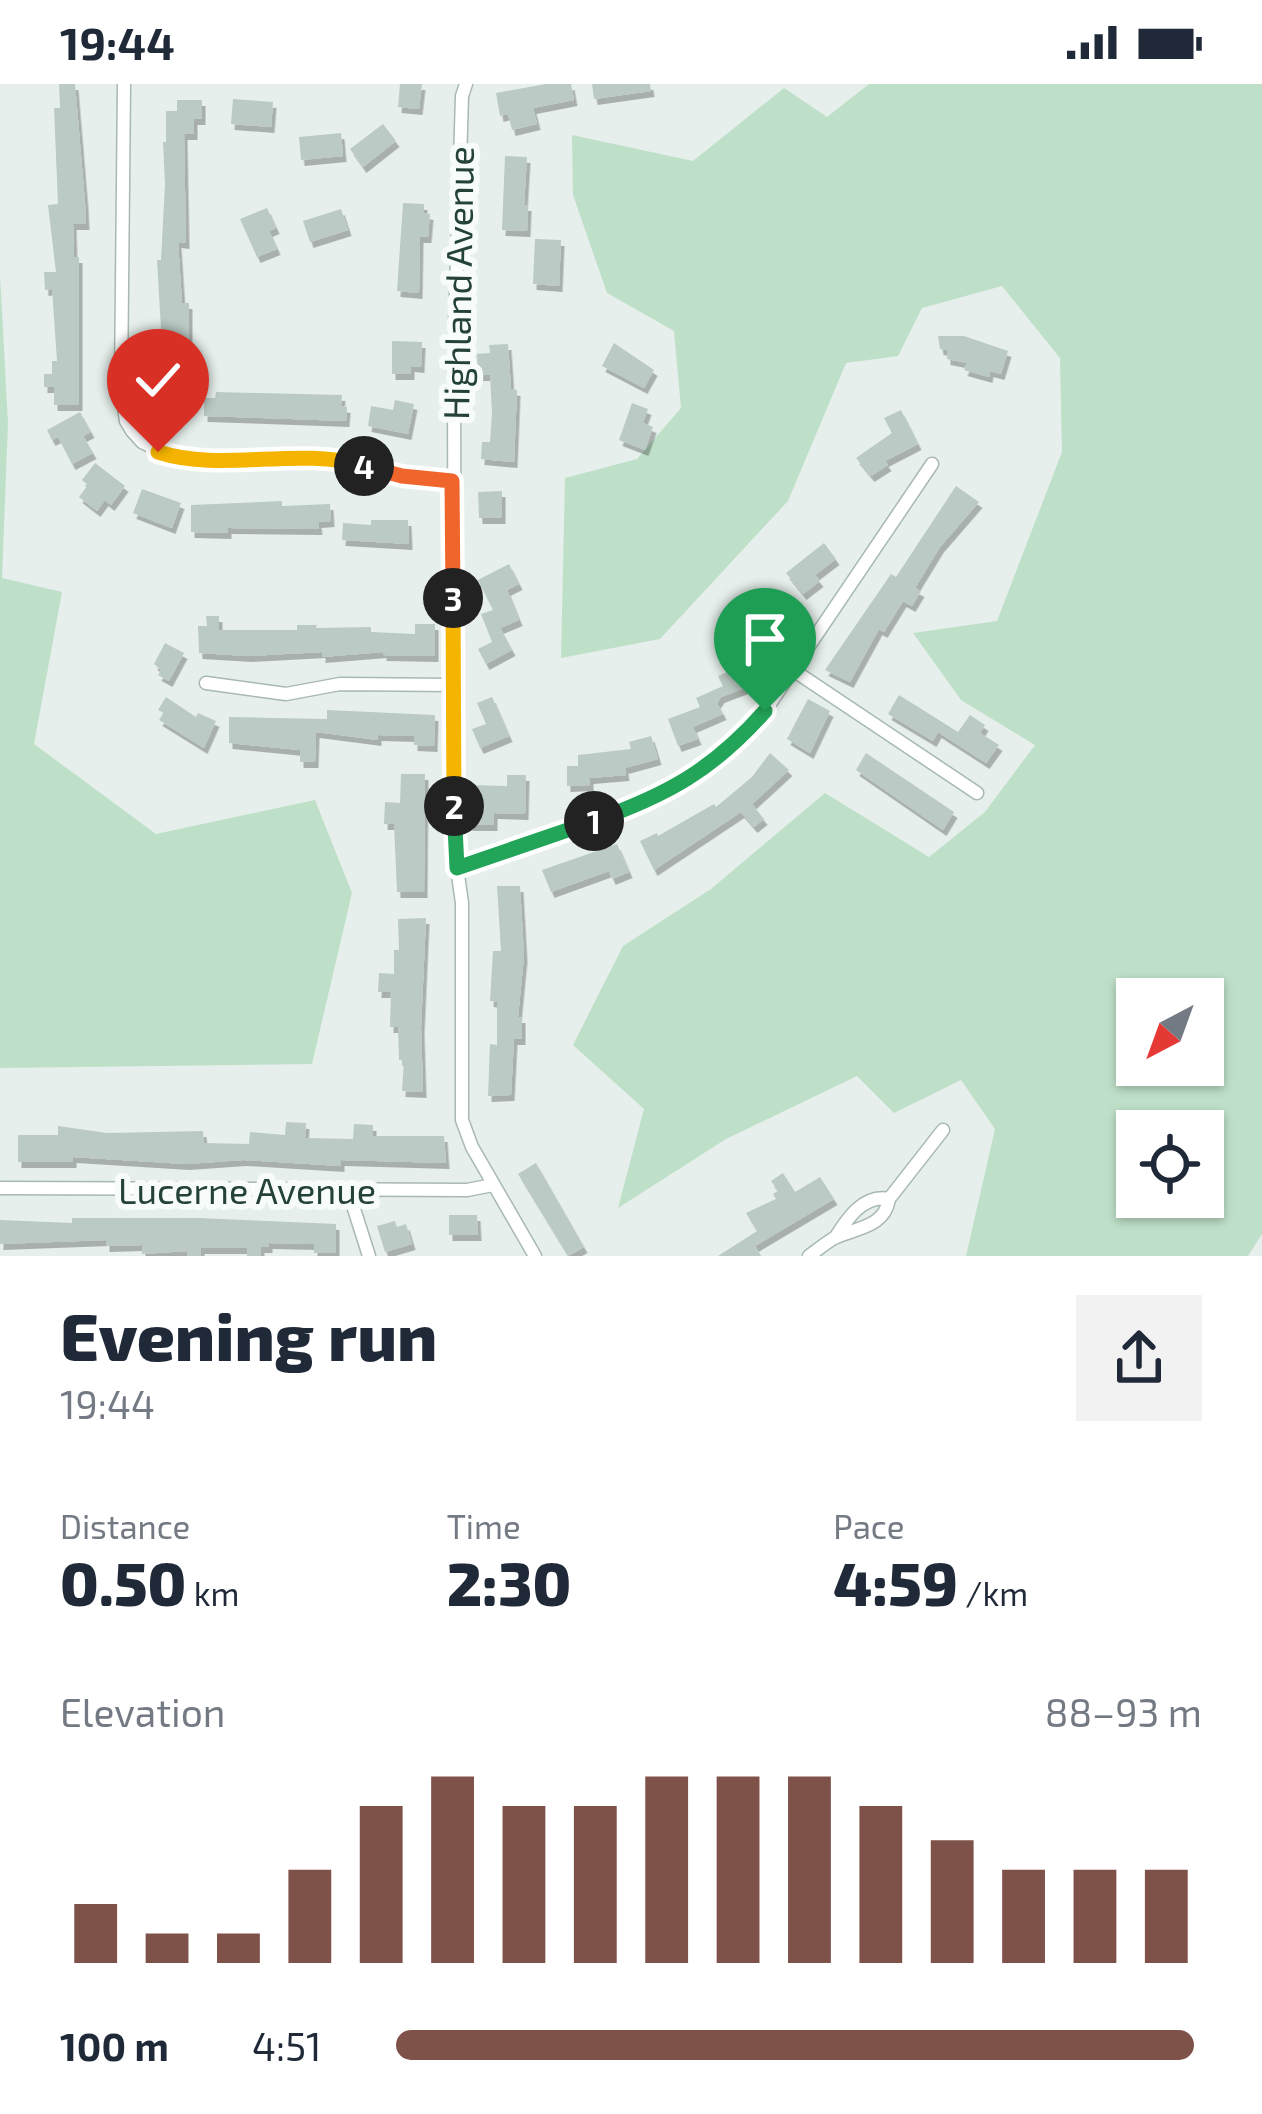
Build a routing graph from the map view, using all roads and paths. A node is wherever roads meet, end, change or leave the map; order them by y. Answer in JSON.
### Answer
{"nodes":[{"id":1,"x":124,"y":84,"type":"edge"},
{"id":2,"x":466,"y":84,"type":"edge"},
{"id":3,"x":932,"y":464,"type":"dead end"},
{"id":4,"x":452,"y":481,"type":"junction"},
{"id":5,"x":793,"y":670,"type":"junction"},
{"id":6,"x":206,"y":683,"type":"dead end"},
{"id":7,"x":454,"y":685,"type":"junction"},
{"id":8,"x":977,"y":793,"type":"dead end"},
{"id":9,"x":457,"y":868,"type":"junction"},
{"id":10,"x":943,"y":1130,"type":"dead end"},
{"id":11,"x":493,"y":1185,"type":"junction"},
{"id":12,"x":0,"y":1187,"type":"edge"},
{"id":13,"x":349,"y":1190,"type":"junction"},
{"id":14,"x":369,"y":1256,"type":"edge"},
{"id":15,"x":535,"y":1256,"type":"edge"},
{"id":16,"x":809,"y":1256,"type":"edge"}],
"edges":[{"from":1,"to":4,"type":"street"},
{"from":2,"to":4,"type":"street","name":"Highland Avenue"},
{"from":3,"to":5,"type":"street"},
{"from":4,"to":7,"type":"street","name":"Highland Avenue"},
{"from":5,"to":8,"type":"street"},
{"from":5,"to":9,"type":"street"},
{"from":6,"to":7,"type":"street"},
{"from":7,"to":9,"type":"street","name":"Highland Avenue"},
{"from":9,"to":11,"type":"street","name":"Highland Avenue"},
{"from":10,"to":16,"type":"street"},
{"from":11,"to":13,"type":"street","name":"Lucerne Avenue"},
{"from":11,"to":15,"type":"street","name":"Highland Avenue"},
{"from":12,"to":13,"type":"street","name":"Lucerne Avenue"},
{"from":13,"to":14,"type":"street"}]}
